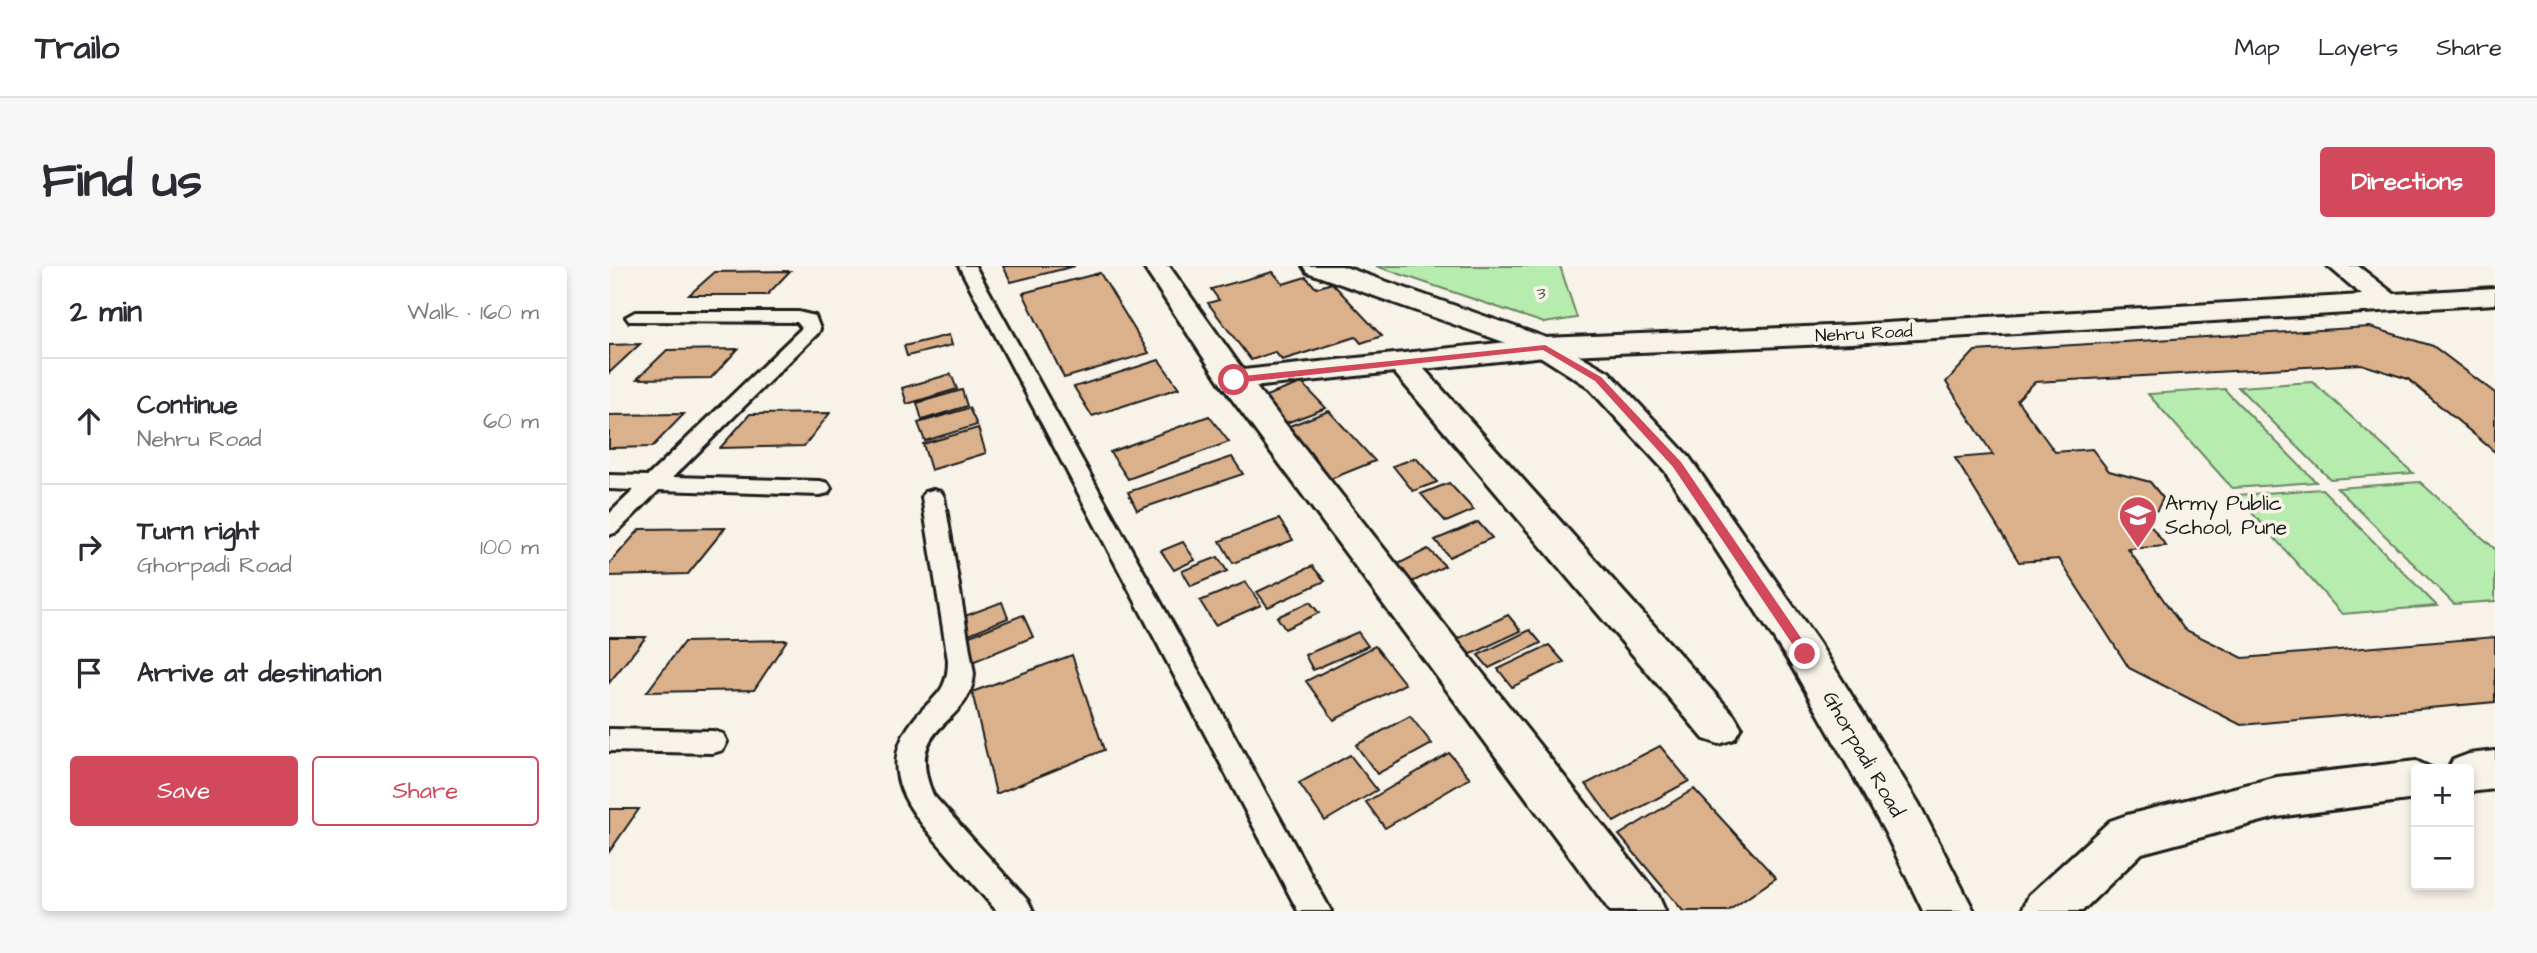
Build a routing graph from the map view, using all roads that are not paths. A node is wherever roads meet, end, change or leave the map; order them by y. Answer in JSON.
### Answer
{"nodes":[{"id":1,"x":967,"y":266,"type":"edge"},
{"id":2,"x":1156,"y":266,"type":"edge"},
{"id":3,"x":1316,"y":266,"type":"edge"},
{"id":4,"x":2341,"y":266,"type":"edge"},
{"id":5,"x":2495,"y":296,"type":"edge"},
{"id":6,"x":2389,"y":303,"type":"junction"},
{"id":7,"x":635,"y":317,"type":"dead end"},
{"id":8,"x":1545,"y":347,"type":"junction"},
{"id":9,"x":1402,"y":362,"type":"junction"},
{"id":10,"x":1234,"y":380,"type":"junction"},
{"id":11,"x":609,"y":482,"type":"edge"},
{"id":12,"x":654,"y":483,"type":"junction"},
{"id":13,"x":820,"y":488,"type":"dead end"},
{"id":14,"x":933,"y":497,"type":"dead end"},
{"id":15,"x":609,"y":527,"type":"edge"},
{"id":16,"x":1719,"y":727,"type":"dead end"},
{"id":17,"x":609,"y":740,"type":"edge"},
{"id":18,"x":713,"y":742,"type":"dead end"},
{"id":19,"x":2495,"y":770,"type":"edge"},
{"id":20,"x":2474,"y":772,"type":"edge"},
{"id":21,"x":2411,"y":781,"type":"edge"},
{"id":22,"x":1017,"y":911,"type":"edge"},
{"id":23,"x":1315,"y":911,"type":"edge"},
{"id":24,"x":1640,"y":911,"type":"edge"},
{"id":25,"x":1949,"y":911,"type":"edge"},
{"id":26,"x":2047,"y":911,"type":"edge"}],
"edges":[{"from":1,"to":23,"type":"lane"},
{"from":2,"to":10,"type":"street"},
{"from":3,"to":8,"type":"street","name":"Ghorpadi Road"},
{"from":4,"to":6,"type":"street"},
{"from":5,"to":6,"type":"street","name":"Nehru Road"},
{"from":6,"to":8,"type":"street","name":"Nehru Road"},
{"from":7,"to":12,"type":"lane"},
{"from":8,"to":9,"type":"street","name":"Nehru Road"},
{"from":8,"to":25,"type":"street","name":"Ghorpadi Road"},
{"from":9,"to":10,"type":"street","name":"Nehru Road"},
{"from":9,"to":16,"type":"street"},
{"from":10,"to":24,"type":"street"},
{"from":11,"to":12,"type":"lane"},
{"from":12,"to":13,"type":"lane"},
{"from":12,"to":15,"type":"lane"},
{"from":14,"to":22,"type":"lane"},
{"from":17,"to":18,"type":"lane"},
{"from":19,"to":20,"type":"street"},
{"from":21,"to":26,"type":"street"}]}
